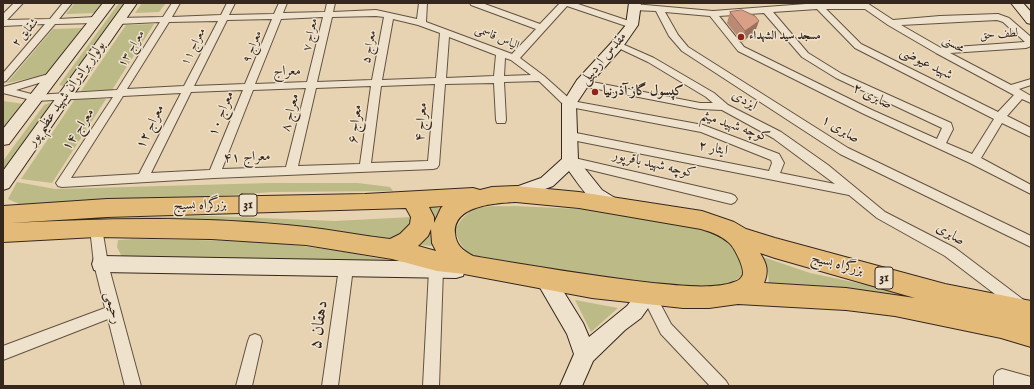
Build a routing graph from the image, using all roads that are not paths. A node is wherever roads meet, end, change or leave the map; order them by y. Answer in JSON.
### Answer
{"nodes":[{"id":1,"x":18,"y":3,"type":"edge"},
{"id":2,"x":68,"y":3,"type":"edge"},
{"id":3,"x":109,"y":3,"type":"edge"},
{"id":4,"x":131,"y":3,"type":"edge"},
{"id":5,"x":176,"y":3,"type":"edge"},
{"id":6,"x":231,"y":3,"type":"edge"},
{"id":7,"x":283,"y":3,"type":"edge"},
{"id":8,"x":331,"y":3,"type":"edge"},
{"id":9,"x":378,"y":3,"type":"edge"},
{"id":10,"x":423,"y":3,"type":"edge"},
{"id":11,"x":474,"y":3,"type":"edge"},
{"id":12,"x":566,"y":3,"type":"edge"},
{"id":13,"x":648,"y":3,"type":"edge"},
{"id":14,"x":1017,"y":3,"type":"edge"},
{"id":15,"x":868,"y":4,"type":"edge"},
{"id":16,"x":634,"y":5,"type":"edge"},
{"id":17,"x":819,"y":6,"type":"junction"},
{"id":18,"x":659,"y":10,"type":"junction"},
{"id":19,"x":767,"y":11,"type":"junction"},
{"id":20,"x":376,"y":13,"type":"junction"},
{"id":21,"x":328,"y":14,"type":"junction"},
{"id":22,"x":713,"y":14,"type":"junction"},
{"id":23,"x":389,"y":15,"type":"junction"},
{"id":24,"x":279,"y":16,"type":"junction"},
{"id":25,"x":224,"y":17,"type":"junction"},
{"id":26,"x":3,"y":19,"type":"edge"},
{"id":27,"x":165,"y":19,"type":"junction"},
{"id":28,"x":95,"y":20,"type":"junction"},
{"id":29,"x":1031,"y":20,"type":"edge"},
{"id":30,"x":118,"y":21,"type":"junction"},
{"id":31,"x":52,"y":22,"type":"junction"},
{"id":32,"x":3,"y":23,"type":"edge"},
{"id":33,"x":421,"y":23,"type":"junction"},
{"id":34,"x":891,"y":23,"type":"junction"},
{"id":35,"x":632,"y":25,"type":"junction"},
{"id":36,"x":542,"y":28,"type":"junction"},
{"id":37,"x":445,"y":31,"type":"junction"},
{"id":38,"x":617,"y":45,"type":"junction"},
{"id":39,"x":939,"y":51,"type":"junction"},
{"id":40,"x":501,"y":52,"type":"junction"},
{"id":41,"x":514,"y":58,"type":"junction"},
{"id":42,"x":52,"y":76,"type":"junction"},
{"id":43,"x":541,"y":78,"type":"junction"},
{"id":44,"x":3,"y":79,"type":"edge"},
{"id":45,"x":499,"y":80,"type":"junction"},
{"id":46,"x":440,"y":81,"type":"junction"},
{"id":47,"x":1031,"y":82,"type":"edge"},
{"id":48,"x":582,"y":83,"type":"junction"},
{"id":49,"x":376,"y":84,"type":"junction"},
{"id":50,"x":312,"y":86,"type":"junction"},
{"id":51,"x":249,"y":87,"type":"junction"},
{"id":52,"x":187,"y":89,"type":"junction"},
{"id":53,"x":1010,"y":89,"type":"junction"},
{"id":54,"x":3,"y":90,"type":"edge"},
{"id":55,"x":120,"y":93,"type":"junction"},
{"id":56,"x":1020,"y":95,"type":"junction"},
{"id":57,"x":66,"y":97,"type":"junction"},
{"id":58,"x":35,"y":98,"type":"junction"},
{"id":59,"x":1031,"y":100,"type":"edge"},
{"id":60,"x":569,"y":104,"type":"junction"},
{"id":61,"x":724,"y":107,"type":"junction"},
{"id":62,"x":1000,"y":117,"type":"junction"},
{"id":63,"x":501,"y":120,"type":"dead end"},
{"id":64,"x":1031,"y":133,"type":"edge"},
{"id":65,"x":571,"y":136,"type":"junction"},
{"id":66,"x":3,"y":140,"type":"edge"},
{"id":67,"x":940,"y":144,"type":"junction"},
{"id":68,"x":974,"y":160,"type":"junction"},
{"id":69,"x":570,"y":161,"type":"junction"},
{"id":70,"x":433,"y":165,"type":"joint"},
{"id":71,"x":365,"y":167,"type":"junction"},
{"id":72,"x":291,"y":171,"type":"junction"},
{"id":73,"x":214,"y":174,"type":"junction"},
{"id":74,"x":773,"y":176,"type":"junction"},
{"id":75,"x":143,"y":178,"type":"junction"},
{"id":76,"x":62,"y":183,"type":"joint"},
{"id":77,"x":3,"y":184,"type":"edge"},
{"id":78,"x":1031,"y":190,"type":"edge"},
{"id":79,"x":850,"y":191,"type":"junction"},
{"id":80,"x":516,"y":194,"type":"junction"},
{"id":81,"x":492,"y":195,"type":"junction"},
{"id":82,"x":731,"y":198,"type":"dead end"},
{"id":83,"x":412,"y":200,"type":"junction"},
{"id":84,"x":614,"y":206,"type":"junction"},
{"id":85,"x":3,"y":215,"type":"edge"},
{"id":86,"x":96,"y":228,"type":"junction"},
{"id":87,"x":3,"y":233,"type":"edge"},
{"id":88,"x":738,"y":236,"type":"junction"},
{"id":89,"x":1031,"y":242,"type":"edge"},
{"id":90,"x":392,"y":249,"type":"junction"},
{"id":91,"x":101,"y":264,"type":"junction"},
{"id":92,"x":479,"y":267,"type":"junction"},
{"id":93,"x":346,"y":268,"type":"junction"},
{"id":94,"x":436,"y":270,"type":"junction"},
{"id":95,"x":545,"y":279,"type":"junction"},
{"id":96,"x":738,"y":293,"type":"junction"},
{"id":97,"x":648,"y":294,"type":"junction"},
{"id":98,"x":113,"y":311,"type":"junction"},
{"id":99,"x":1031,"y":317,"type":"edge"},
{"id":100,"x":255,"y":341,"type":"dead end"},
{"id":101,"x":3,"y":353,"type":"edge"},
{"id":102,"x":585,"y":354,"type":"junction"},
{"id":103,"x":1031,"y":385,"type":"edge"},
{"id":104,"x":132,"y":386,"type":"edge"},
{"id":105,"x":244,"y":386,"type":"edge"},
{"id":106,"x":330,"y":386,"type":"edge"},
{"id":107,"x":431,"y":386,"type":"edge"},
{"id":108,"x":571,"y":386,"type":"edge"},
{"id":109,"x":721,"y":386,"type":"edge"},
{"id":110,"x":1002,"y":386,"type":"edge"}],
"edges":[{"from":1,"to":26,"type":"street"},
{"from":2,"to":31,"type":"street","name":"شقایق ۲"},
{"from":3,"to":28,"type":"main road","name":"بولوار برادران شهید عظیم‌ پور"},
{"from":4,"to":30,"type":"main road","name":"بولوار برادران شهید عظیم‌ پور"},
{"from":5,"to":27,"type":"street"},
{"from":6,"to":25,"type":"street","name":"معراج ۱۱"},
{"from":7,"to":24,"type":"street","name":"معراج ۹"},
{"from":8,"to":21,"type":"street","name":"معراج ۷"},
{"from":9,"to":20,"type":"street"},
{"from":10,"to":33,"type":"street"},
{"from":11,"to":36,"type":"street"},
{"from":12,"to":35,"type":"street"},
{"from":12,"to":36,"type":"street"},
{"from":13,"to":16,"type":"main road"},
{"from":14,"to":29,"type":"main road"},
{"from":15,"to":17,"type":"street","name":"محسنی"},
{"from":15,"to":34,"type":"street","name":"محسنی"},
{"from":16,"to":18,"type":"street","name":"محسنی"},
{"from":16,"to":35,"type":"main road","name":"مقدس اردبیلی"},
{"from":17,"to":19,"type":"street","name":"محسنی"},
{"from":17,"to":62,"type":"street","name":"شهید عیوضی"},
{"from":18,"to":22,"type":"street","name":"محسنی"},
{"from":18,"to":89,"type":"street","name":"صابری ۱"},
{"from":19,"to":22,"type":"street","name":"محسنی"},
{"from":19,"to":67,"type":"street"},
{"from":20,"to":21,"type":"street","name":"الیاس قاسمی"},
{"from":20,"to":23,"type":"street","name":"الیاس قاسمی"},
{"from":21,"to":24,"type":"street","name":"الیاس قاسمی"},
{"from":21,"to":50,"type":"street","name":"معراج ۷"},
{"from":22,"to":67,"type":"street","name":"صابری ۲"},
{"from":23,"to":33,"type":"street","name":"الیاس قاسمی"},
{"from":23,"to":49,"type":"street","name":"معراج ۵"},
{"from":24,"to":25,"type":"street","name":"الیاس قاسمی"},
{"from":24,"to":51,"type":"street","name":"معراج ۹"},
{"from":25,"to":27,"type":"street","name":"الیاس قاسمی"},
{"from":25,"to":52,"type":"street","name":"معراج ۱۱"},
{"from":27,"to":30,"type":"street","name":"الیاس قاسمی"},
{"from":27,"to":55,"type":"street","name":"معراج ۱۳"},
{"from":28,"to":31,"type":"street"},
{"from":28,"to":42,"type":"main road","name":"بولوار برادران شهید عظیم‌ پور"},
{"from":30,"to":57,"type":"main road","name":"بولوار برادران شهید عظیم‌ پور"},
{"from":31,"to":32,"type":"street"},
{"from":31,"to":44,"type":"street","name":"شقایق ۲"},
{"from":33,"to":37,"type":"street","name":"الیاس قاسمی"},
{"from":34,"to":39,"type":"street","name":"محسنی"},
{"from":34,"to":39,"type":"street","name":"لطف حق"},
{"from":35,"to":38,"type":"main road","name":"مقدس اردبیلی"},
{"from":36,"to":41,"type":"street"},
{"from":37,"to":40,"type":"street","name":"الیاس قاسمی"},
{"from":37,"to":46,"type":"street","name":"معراج ۴"},
{"from":38,"to":48,"type":"main road","name":"مقدس اردبیلی"},
{"from":38,"to":61,"type":"street","name":"ایزدی"},
{"from":39,"to":53,"type":"street","name":"محسنی"},
{"from":40,"to":41,"type":"street","name":"الیاس قاسمی"},
{"from":40,"to":45,"type":"street"},
{"from":41,"to":43,"type":"street","name":"الیاس قاسمی"},
{"from":42,"to":54,"type":"street"},
{"from":42,"to":58,"type":"main road","name":"بولوار برادران شهید عظیم‌ پور"},
{"from":43,"to":45,"type":"street","name":"معراج"},
{"from":43,"to":60,"type":"street","name":"الیاس قاسمی"},
{"from":45,"to":46,"type":"street","name":"معراج"},
{"from":45,"to":63,"type":"street"},
{"from":46,"to":49,"type":"street","name":"معراج"},
{"from":46,"to":70,"type":"street","name":"معراج ۴"},
{"from":47,"to":53,"type":"street"},
{"from":48,"to":60,"type":"main road","name":"مقدس اردبیلی"},
{"from":48,"to":61,"type":"street"},
{"from":49,"to":50,"type":"street","name":"معراج"},
{"from":49,"to":71,"type":"street","name":"معراج ۶"},
{"from":50,"to":51,"type":"street","name":"معراج"},
{"from":50,"to":72,"type":"street","name":"معراج ۸"},
{"from":51,"to":52,"type":"street","name":"معراج"},
{"from":51,"to":73,"type":"street","name":"معراج ۱۰"},
{"from":52,"to":55,"type":"street","name":"معراج"},
{"from":52,"to":75,"type":"street","name":"معراج ۱۲"},
{"from":53,"to":56,"type":"street","name":"محسنی"},
{"from":54,"to":58,"type":"street","name":"معراج"},
{"from":55,"to":57,"type":"street","name":"معراج"},
{"from":55,"to":76,"type":"street","name":"معراج ۱۴"},
{"from":56,"to":59,"type":"street","name":"محسنی"},
{"from":56,"to":62,"type":"street"},
{"from":57,"to":58,"type":"street","name":"معراج"},
{"from":57,"to":77,"type":"main road","name":"بولوار برادران شهید عظیم‌ پور"},
{"from":58,"to":66,"type":"main road","name":"بولوار برادران شهید عظیم‌ پور"},
{"from":60,"to":65,"type":"main road"},
{"from":60,"to":74,"type":"street","name":"کوچه شهید میثم"},
{"from":61,"to":79,"type":"street","name":"ایزدی"},
{"from":62,"to":64,"type":"street","name":"شهید عیوضی"},
{"from":62,"to":68,"type":"street"},
{"from":65,"to":69,"type":"main road"},
{"from":65,"to":74,"type":"street","name":"ایثار ۲"},
{"from":67,"to":68,"type":"street","name":"صابری ۲"},
{"from":68,"to":78,"type":"street","name":"صابری ۲"},
{"from":69,"to":80,"type":"main road"},
{"from":69,"to":82,"type":"street","name":"کوچه شهید باقرپور"},
{"from":69,"to":84,"type":"main road"},
{"from":70,"to":71,"type":"street","name":"معراج ۴۱"},
{"from":71,"to":72,"type":"street","name":"معراج ۴۱"},
{"from":72,"to":73,"type":"street","name":"معراج ۴۱"},
{"from":73,"to":75,"type":"street","name":"معراج ۴۱"},
{"from":74,"to":79,"type":"street","name":"ایثار ۲"},
{"from":75,"to":76,"type":"street","name":"معراج ۴۱"},
{"from":79,"to":99,"type":"street","name":"صابری"},
{"from":80,"to":81,"type":"highway","name":"بزرگراه بسیج"},
{"from":80,"to":84,"type":"highway","name":"بزرگراه بسیج"},
{"from":81,"to":83,"type":"highway","name":"بزرگراه بسیج","number":"31"},
{"from":81,"to":92,"type":"highway","name":"بزرگراه بسیج"},
{"from":83,"to":85,"type":"highway","name":"بزرگراه بسیج","number":"31"},
{"from":83,"to":90,"type":"highway"},
{"from":84,"to":88,"type":"highway","name":"بزرگراه بسیج"},
{"from":86,"to":87,"type":"highway","name":"بزرگراه بسیج","number":"31"},
{"from":86,"to":90,"type":"highway","name":"بزرگراه بسیج","number":"31"},
{"from":86,"to":91,"type":"street","name":"رحیمی"},
{"from":88,"to":96,"type":"highway"},
{"from":88,"to":99,"type":"highway","name":"بزرگراه بسیج","number":"31"},
{"from":90,"to":92,"type":"highway","name":"بزرگراه بسیج","number":"31"},
{"from":91,"to":93,"type":"main road"},
{"from":91,"to":98,"type":"street","name":"رحیمی"},
{"from":92,"to":94,"type":"main road"},
{"from":92,"to":95,"type":"highway","name":"بزرگراه بسیج"},
{"from":93,"to":94,"type":"main road"},
{"from":93,"to":106,"type":"street","name":"دهقان ۵"},
{"from":94,"to":107,"type":"street"},
{"from":95,"to":97,"type":"highway","name":"بزرگراه بسیج"},
{"from":95,"to":102,"type":"main road"},
{"from":96,"to":97,"type":"highway","name":"بزرگراه بسیج"},
{"from":96,"to":99,"type":"highway","name":"بزرگراه بسیج","number":"31"},
{"from":97,"to":102,"type":"main road"},
{"from":97,"to":109,"type":"street"},
{"from":98,"to":101,"type":"street"},
{"from":98,"to":104,"type":"street","name":"رحیمی"},
{"from":100,"to":105,"type":"street"},
{"from":102,"to":108,"type":"main road"},
{"from":103,"to":110,"type":"street"}]}
